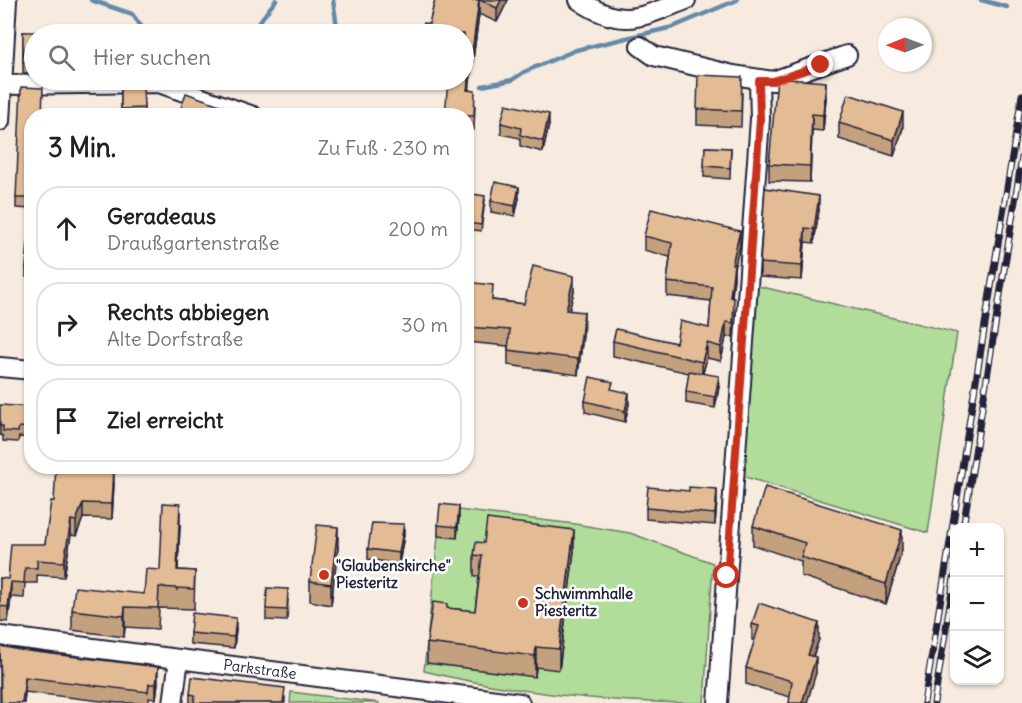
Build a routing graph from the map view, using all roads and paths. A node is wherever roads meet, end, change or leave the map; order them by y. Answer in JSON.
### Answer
{"nodes":[{"id":1,"x":7,"y":0,"type":"edge"},
{"id":2,"x":579,"y":0,"type":"edge"},
{"id":3,"x":686,"y":0,"type":"edge"},
{"id":4,"x":640,"y":46,"type":"dead end"},
{"id":5,"x":847,"y":55,"type":"dead end"},
{"id":6,"x":759,"y":81,"type":"junction"},
{"id":7,"x":3,"y":85,"type":"junction"},
{"id":8,"x":24,"y":85,"type":"edge"},
{"id":9,"x":179,"y":90,"type":"edge"},
{"id":10,"x":230,"y":108,"type":"edge"},
{"id":11,"x":0,"y":121,"type":"edge"},
{"id":12,"x":0,"y":367,"type":"edge"},
{"id":13,"x":24,"y":369,"type":"edge"},
{"id":14,"x":0,"y":636,"type":"edge"},
{"id":15,"x":179,"y":659,"type":"junction"},
{"id":16,"x":173,"y":703,"type":"edge"},
{"id":17,"x":520,"y":703,"type":"edge"},
{"id":18,"x":718,"y":703,"type":"edge"}],
"edges":[{"from":1,"to":7,"type":"street"},
{"from":2,"to":3,"type":"street"},
{"from":4,"to":6,"type":"street"},
{"from":5,"to":6,"type":"street"},
{"from":6,"to":18,"type":"street"},
{"from":7,"to":8,"type":"street"},
{"from":7,"to":11,"type":"street"},
{"from":9,"to":10,"type":"street"},
{"from":12,"to":13,"type":"street"},
{"from":14,"to":15,"type":"street","name":"Parkstraße"},
{"from":15,"to":16,"type":"street"},
{"from":15,"to":17,"type":"street","name":"Parkstraße"}]}
